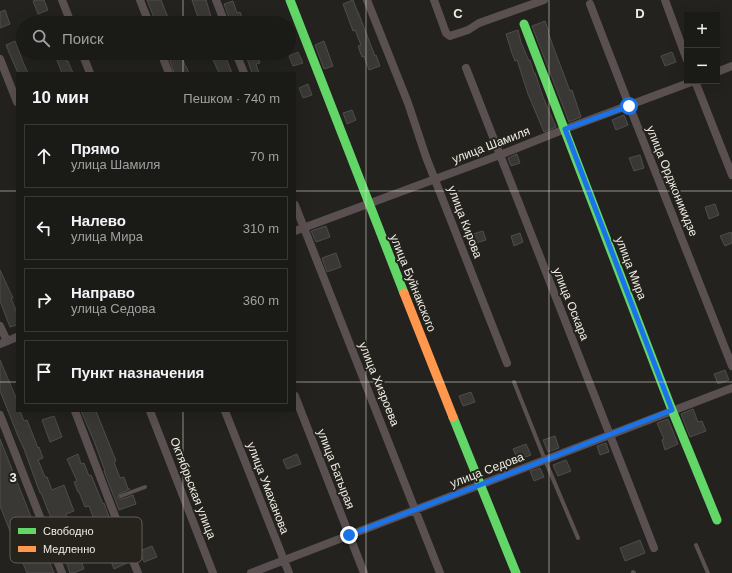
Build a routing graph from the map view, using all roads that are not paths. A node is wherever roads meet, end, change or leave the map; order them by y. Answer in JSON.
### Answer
{"nodes":[{"id":1,"x":62,"y":0,"type":"edge"},
{"id":2,"x":140,"y":0,"type":"edge"},
{"id":3,"x":216,"y":0,"type":"edge"},
{"id":4,"x":290,"y":0,"type":"edge"},
{"id":5,"x":367,"y":0,"type":"edge"},
{"id":6,"x":434,"y":0,"type":"edge"},
{"id":7,"x":544,"y":0,"type":"edge"},
{"id":8,"x":665,"y":0,"type":"edge"},
{"id":9,"x":590,"y":4,"type":"dead end"},
{"id":10,"x":68,"y":16,"type":"edge"},
{"id":11,"x":146,"y":16,"type":"edge"},
{"id":12,"x":222,"y":16,"type":"edge"},
{"id":13,"x":524,"y":24,"type":"dead end"},
{"id":14,"x":684,"y":52,"type":"edge"},
{"id":15,"x":0,"y":59,"type":"edge"},
{"id":16,"x":85,"y":60,"type":"edge"},
{"id":17,"x":164,"y":60,"type":"edge"},
{"id":18,"x":239,"y":60,"type":"edge"},
{"id":19,"x":732,"y":66,"type":"edge"},
{"id":20,"x":466,"y":68,"type":"dead end"},
{"id":21,"x":720,"y":71,"type":"edge"},
{"id":22,"x":90,"y":72,"type":"edge"},
{"id":23,"x":169,"y":72,"type":"edge"},
{"id":24,"x":244,"y":72,"type":"edge"},
{"id":25,"x":687,"y":84,"type":"edge"},
{"id":26,"x":696,"y":84,"type":"edge"},
{"id":27,"x":16,"y":99,"type":"edge"},
{"id":28,"x":629,"y":106,"type":"junction"},
{"id":29,"x":565,"y":129,"type":"junction"},
{"id":30,"x":500,"y":155,"type":"junction"},
{"id":31,"x":732,"y":175,"type":"edge"},
{"id":32,"x":435,"y":179,"type":"junction"},
{"id":33,"x":369,"y":204,"type":"junction"},
{"id":34,"x":296,"y":208,"type":"edge"},
{"id":35,"x":304,"y":228,"type":"junction"},
{"id":36,"x":296,"y":231,"type":"edge"},
{"id":37,"x":0,"y":326,"type":"edge"},
{"id":38,"x":16,"y":338,"type":"edge"},
{"id":39,"x":3,"y":343,"type":"edge"},
{"id":40,"x":507,"y":363,"type":"dead end"},
{"id":41,"x":732,"y":366,"type":"edge"},
{"id":42,"x":514,"y":382,"type":"dead end"},
{"id":43,"x":732,"y":388,"type":"edge"},
{"id":44,"x":296,"y":399,"type":"edge"},
{"id":45,"x":672,"y":410,"type":"junction"},
{"id":46,"x":75,"y":412,"type":"edge"},
{"id":47,"x":150,"y":412,"type":"edge"},
{"id":48,"x":225,"y":412,"type":"edge"},
{"id":49,"x":0,"y":416,"type":"edge"},
{"id":50,"x":610,"y":434,"type":"junction"},
{"id":51,"x":545,"y":460,"type":"junction"},
{"id":52,"x":480,"y":485,"type":"junction"},
{"id":53,"x":145,"y":487,"type":"dead end"},
{"id":54,"x":121,"y":496,"type":"dead end"},
{"id":55,"x":415,"y":510,"type":"junction"},
{"id":56,"x":40,"y":517,"type":"edge"},
{"id":57,"x":115,"y":517,"type":"edge"},
{"id":58,"x":717,"y":520,"type":"dead end"},
{"id":59,"x":349,"y":535,"type":"junction"},
{"id":60,"x":578,"y":538,"type":"dead end"},
{"id":61,"x":696,"y":545,"type":"dead end"},
{"id":62,"x":654,"y":548,"type":"dead end"},
{"id":63,"x":284,"y":561,"type":"junction"},
{"id":64,"x":58,"y":563,"type":"edge"},
{"id":65,"x":134,"y":563,"type":"edge"},
{"id":66,"x":62,"y":573,"type":"edge"},
{"id":67,"x":138,"y":573,"type":"edge"},
{"id":68,"x":213,"y":573,"type":"edge"},
{"id":69,"x":251,"y":573,"type":"edge"},
{"id":70,"x":289,"y":573,"type":"edge"},
{"id":71,"x":364,"y":573,"type":"edge"},
{"id":72,"x":440,"y":573,"type":"edge"},
{"id":73,"x":516,"y":573,"type":"edge"},
{"id":74,"x":708,"y":573,"type":"edge"}],
"edges":[{"from":1,"to":10,"type":"street"},
{"from":2,"to":11,"type":"street"},
{"from":3,"to":12,"type":"street"},
{"from":4,"to":33,"type":"street","name":"улица Буйнакского"},
{"from":5,"to":32,"type":"street","name":"улица Кирова"},
{"from":6,"to":7,"type":"street"},
{"from":8,"to":14,"type":"street"},
{"from":9,"to":28,"type":"street","name":"улица Орджоникидзе"},
{"from":13,"to":29,"type":"street","name":"улица Мира"},
{"from":15,"to":27,"type":"street"},
{"from":16,"to":22,"type":"street"},
{"from":17,"to":23,"type":"street"},
{"from":18,"to":24,"type":"street"},
{"from":19,"to":21,"type":"street"},
{"from":20,"to":30,"type":"street","name":"улица Оскара"},
{"from":25,"to":28,"type":"street","name":"улица Шамиля"},
{"from":26,"to":31,"type":"street"},
{"from":28,"to":29,"type":"street","name":"улица Шамиля"},
{"from":28,"to":41,"type":"street","name":"улица Орджоникидзе"},
{"from":29,"to":30,"type":"street","name":"улица Шамиля"},
{"from":29,"to":45,"type":"street","name":"улица Мира"},
{"from":30,"to":32,"type":"street","name":"улица Шамиля"},
{"from":30,"to":50,"type":"street","name":"улица Оскара"},
{"from":32,"to":33,"type":"street","name":"улица Шамиля"},
{"from":32,"to":40,"type":"street","name":"улица Кирова"},
{"from":33,"to":35,"type":"street","name":"улица Шамиля"},
{"from":33,"to":52,"type":"street","name":"улица Буйнакского"},
{"from":34,"to":35,"type":"street","name":"улица Хизроева"},
{"from":35,"to":36,"type":"street","name":"улица Шамиля"},
{"from":35,"to":55,"type":"street","name":"улица Хизроева"},
{"from":37,"to":39,"type":"street"},
{"from":38,"to":39,"type":"street"},
{"from":42,"to":51,"type":"lane"},
{"from":43,"to":45,"type":"street","name":"улица Седова"},
{"from":44,"to":59,"type":"street","name":"улица Батырая"},
{"from":45,"to":50,"type":"street","name":"улица Седова"},
{"from":45,"to":58,"type":"street","name":"улица Мира"},
{"from":46,"to":57,"type":"street"},
{"from":47,"to":68,"type":"street","name":"Октябрьская улица"},
{"from":48,"to":63,"type":"street","name":"улица Умаханова"},
{"from":49,"to":56,"type":"street"},
{"from":50,"to":51,"type":"street","name":"улица Седова"},
{"from":50,"to":62,"type":"street","name":"улица Оскара"},
{"from":51,"to":52,"type":"street","name":"улица Седова"},
{"from":51,"to":60,"type":"lane"},
{"from":52,"to":55,"type":"street","name":"улица Седова"},
{"from":52,"to":73,"type":"street","name":"улица Буйнакского"},
{"from":53,"to":54,"type":"lane"},
{"from":55,"to":59,"type":"street","name":"улица Седова"},
{"from":55,"to":72,"type":"street","name":"улица Хизроева"},
{"from":59,"to":63,"type":"street","name":"улица Седова"},
{"from":59,"to":71,"type":"street","name":"улица Батырая"},
{"from":61,"to":74,"type":"lane"},
{"from":63,"to":69,"type":"street","name":"улица Седова"},
{"from":63,"to":70,"type":"street","name":"улица Умаханова"},
{"from":64,"to":66,"type":"street"},
{"from":65,"to":67,"type":"street"}]}
